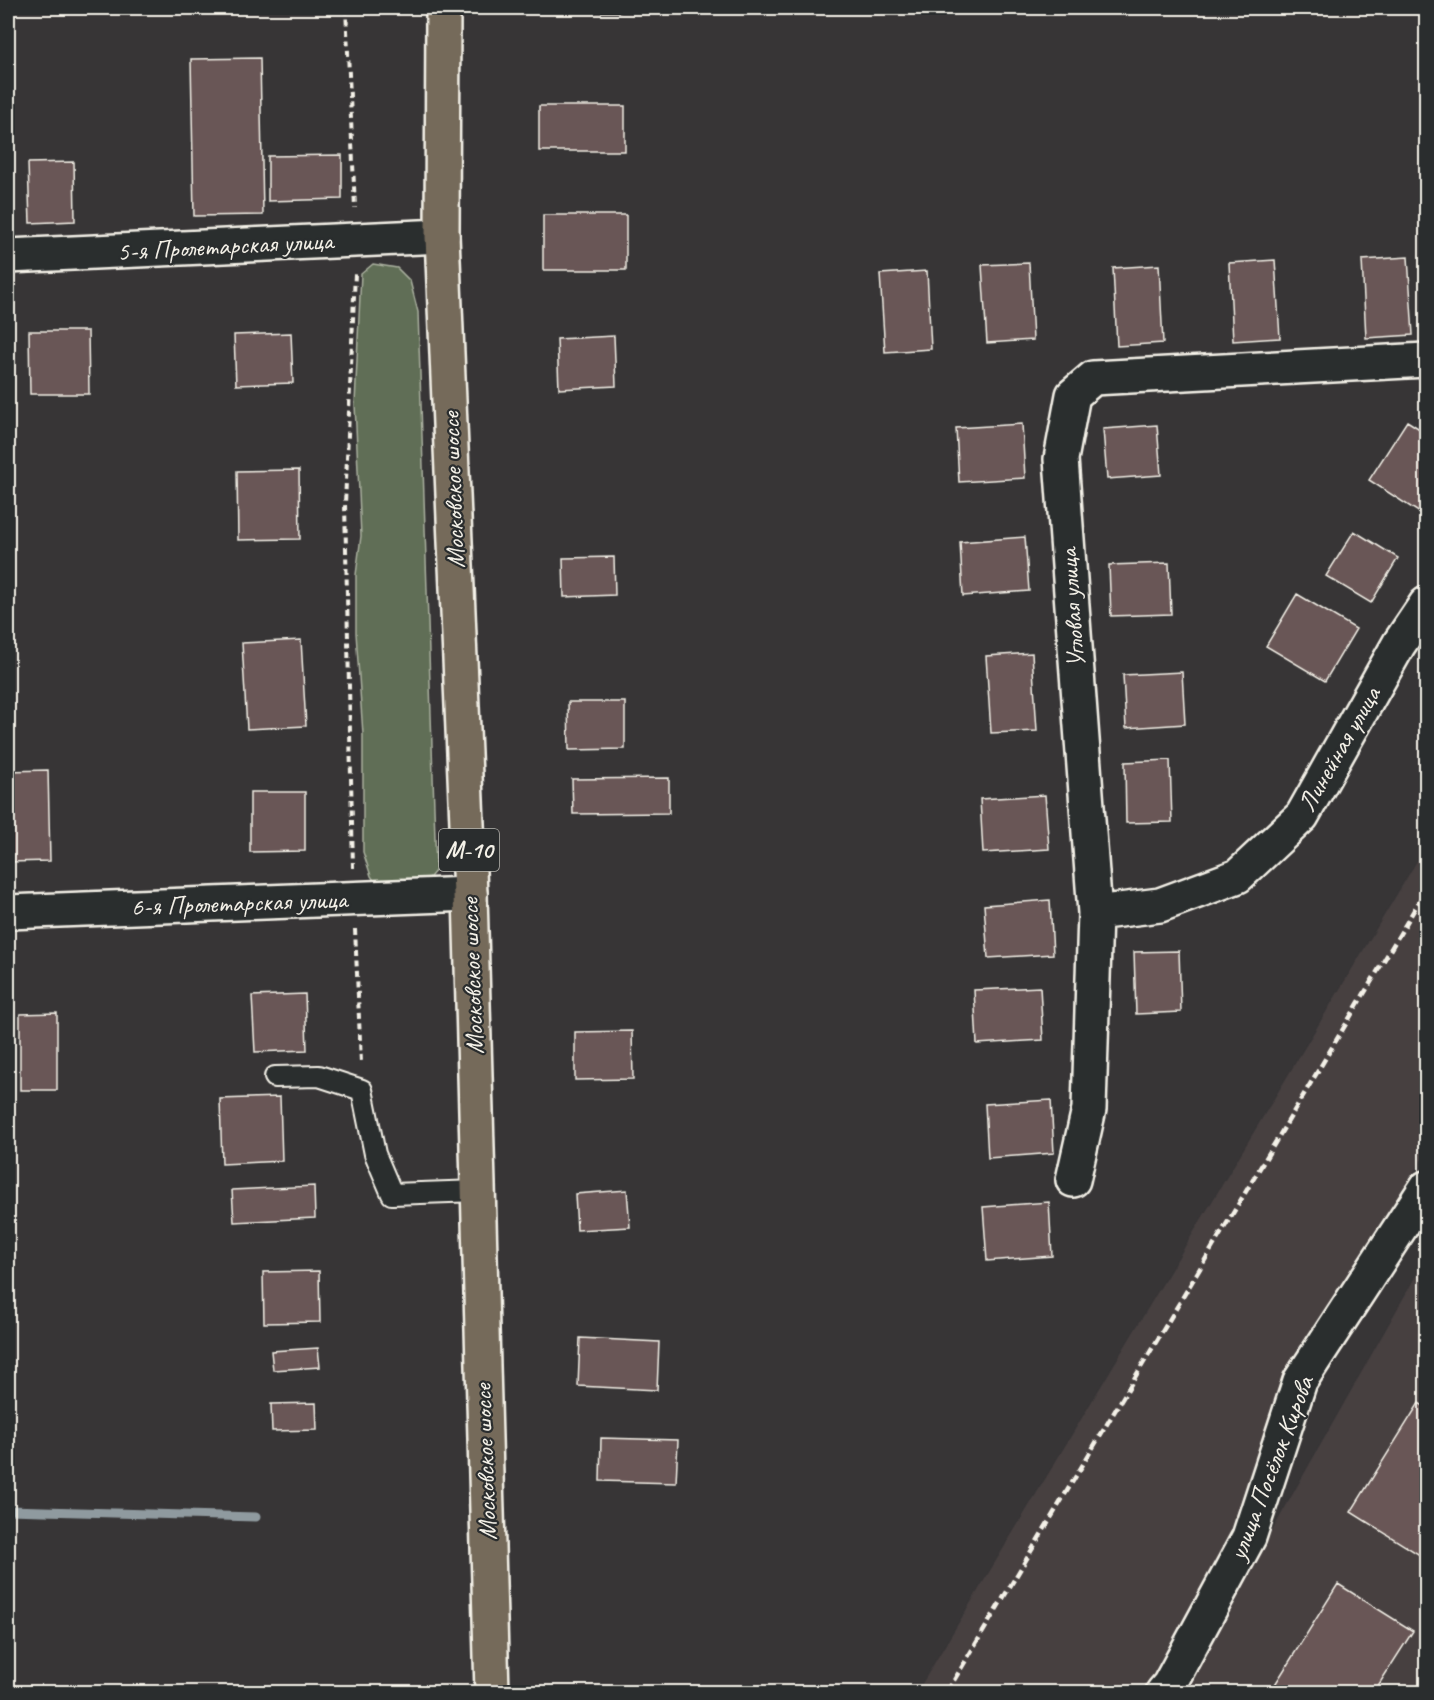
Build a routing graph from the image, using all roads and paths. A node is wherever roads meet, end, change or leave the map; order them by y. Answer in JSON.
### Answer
{"nodes":[{"id":1,"x":346,"y":8,"type":"edge"},
{"id":2,"x":443,"y":8,"type":"edge"},
{"id":3,"x":442,"y":236,"type":"junction"},
{"id":4,"x":357,"y":240,"type":"junction"},
{"id":5,"x":8,"y":256,"type":"edge"},
{"id":6,"x":1426,"y":360,"type":"edge"},
{"id":7,"x":1426,"y":604,"type":"edge"},
{"id":8,"x":470,"y":894,"type":"junction"},
{"id":9,"x":354,"y":898,"type":"junction"},
{"id":10,"x":8,"y":912,"type":"edge"},
{"id":11,"x":1095,"y":913,"type":"junction"},
{"id":12,"x":274,"y":1077,"type":"dead end"},
{"id":13,"x":362,"y":1090,"type":"junction"},
{"id":14,"x":1073,"y":1180,"type":"dead end"},
{"id":15,"x":1426,"y":1188,"type":"edge"},
{"id":16,"x":478,"y":1191,"type":"junction"},
{"id":17,"x":492,"y":1692,"type":"edge"},
{"id":18,"x":1163,"y":1692,"type":"edge"}],
"edges":[{"from":1,"to":4,"type":"path"},
{"from":2,"to":3,"type":"highway","name":"Московское шоссе","number":"М-10"},
{"from":3,"to":4,"type":"street","name":"5-я Пролетарская улица"},
{"from":3,"to":8,"type":"highway","name":"Московское шоссе","number":"М-10"},
{"from":4,"to":5,"type":"street","name":"5-я Пролетарская улица"},
{"from":4,"to":9,"type":"path"},
{"from":6,"to":11,"type":"street","name":"Угловая улица"},
{"from":7,"to":11,"type":"street","name":"Линейная улица"},
{"from":8,"to":9,"type":"street","name":"6-я Пролетарская улица"},
{"from":8,"to":16,"type":"highway","name":"Московское шоссе","number":"М-10"},
{"from":9,"to":10,"type":"street","name":"6-я Пролетарская улица"},
{"from":9,"to":13,"type":"path"},
{"from":11,"to":14,"type":"street","name":"Угловая улица"},
{"from":12,"to":13,"type":"lane"},
{"from":13,"to":16,"type":"lane"},
{"from":15,"to":18,"type":"street","name":"улица Посёлок Кирова"},
{"from":16,"to":17,"type":"highway","name":"Московское шоссе","number":"М-10"}]}
